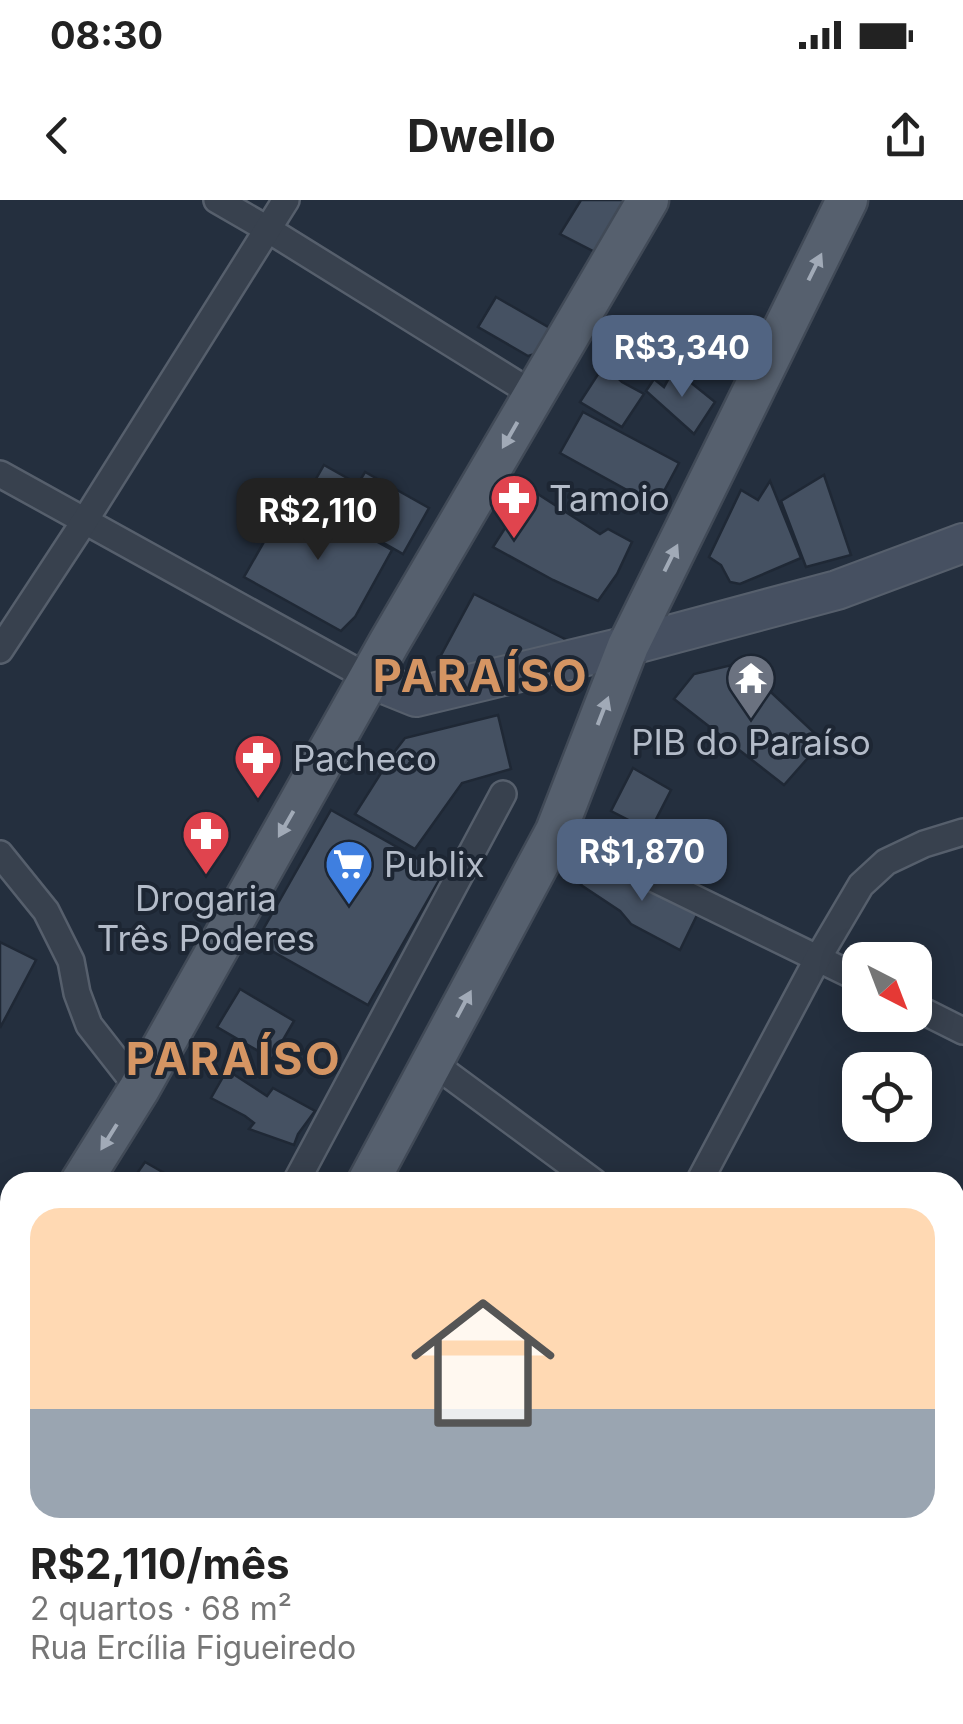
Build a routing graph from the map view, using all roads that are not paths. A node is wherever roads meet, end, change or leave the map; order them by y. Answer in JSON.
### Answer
{"nodes":[{"id":1,"x":217,"y":200,"type":"edge"},
{"id":2,"x":286,"y":200,"type":"edge"},
{"id":3,"x":648,"y":200,"type":"edge"},
{"id":4,"x":847,"y":200,"type":"edge"},
{"id":5,"x":269,"y":230,"type":"junction"},
{"id":6,"x":533,"y":394,"type":"junction"},
{"id":7,"x":0,"y":474,"type":"edge"},
{"id":8,"x":84,"y":522,"type":"junction"},
{"id":9,"x":963,"y":543,"type":"edge"},
{"id":10,"x":628,"y":646,"type":"junction"},
{"id":11,"x":0,"y":650,"type":"edge"},
{"id":12,"x":369,"y":678,"type":"junction"},
{"id":13,"x":503,"y":794,"type":"dead end"},
{"id":14,"x":556,"y":831,"type":"junction"},
{"id":15,"x":963,"y":832,"type":"edge"},
{"id":16,"x":0,"y":854,"type":"edge"},
{"id":17,"x":818,"y":958,"type":"junction"},
{"id":18,"x":842,"y":970,"type":"edge"},
{"id":19,"x":932,"y":1015,"type":"edge"},
{"id":20,"x":963,"y":1031,"type":"edge"},
{"id":21,"x":434,"y":1063,"type":"junction"},
{"id":22,"x":139,"y":1089,"type":"junction"},
{"id":23,"x":88,"y":1172,"type":"edge"},
{"id":24,"x":301,"y":1172,"type":"edge"},
{"id":25,"x":374,"y":1172,"type":"edge"},
{"id":26,"x":581,"y":1172,"type":"edge"},
{"id":27,"x":705,"y":1172,"type":"edge"}],
"edges":[{"from":1,"to":5,"type":"street"},
{"from":2,"to":5,"type":"street"},
{"from":3,"to":6,"type":"main road"},
{"from":10,"to":4,"type":"main road","one_way":true},
{"from":5,"to":6,"type":"street"},
{"from":5,"to":8,"type":"street"},
{"from":6,"to":12,"type":"main road","one_way":true},
{"from":7,"to":8,"type":"street"},
{"from":8,"to":11,"type":"street"},
{"from":8,"to":12,"type":"street"},
{"from":9,"to":10,"type":"main road"},
{"from":10,"to":12,"type":"main road"},
{"from":14,"to":10,"type":"main road","one_way":true},
{"from":12,"to":22,"type":"main road","one_way":true},
{"from":13,"to":24,"type":"street"},
{"from":14,"to":17,"type":"street"},
{"from":21,"to":14,"type":"main road","one_way":true},
{"from":15,"to":17,"type":"street"},
{"from":16,"to":22,"type":"street"},
{"from":17,"to":18,"type":"street"},
{"from":17,"to":27,"type":"street"},
{"from":19,"to":20,"type":"street"},
{"from":21,"to":25,"type":"main road"},
{"from":21,"to":26,"type":"street"},
{"from":22,"to":23,"type":"main road","one_way":true}]}
